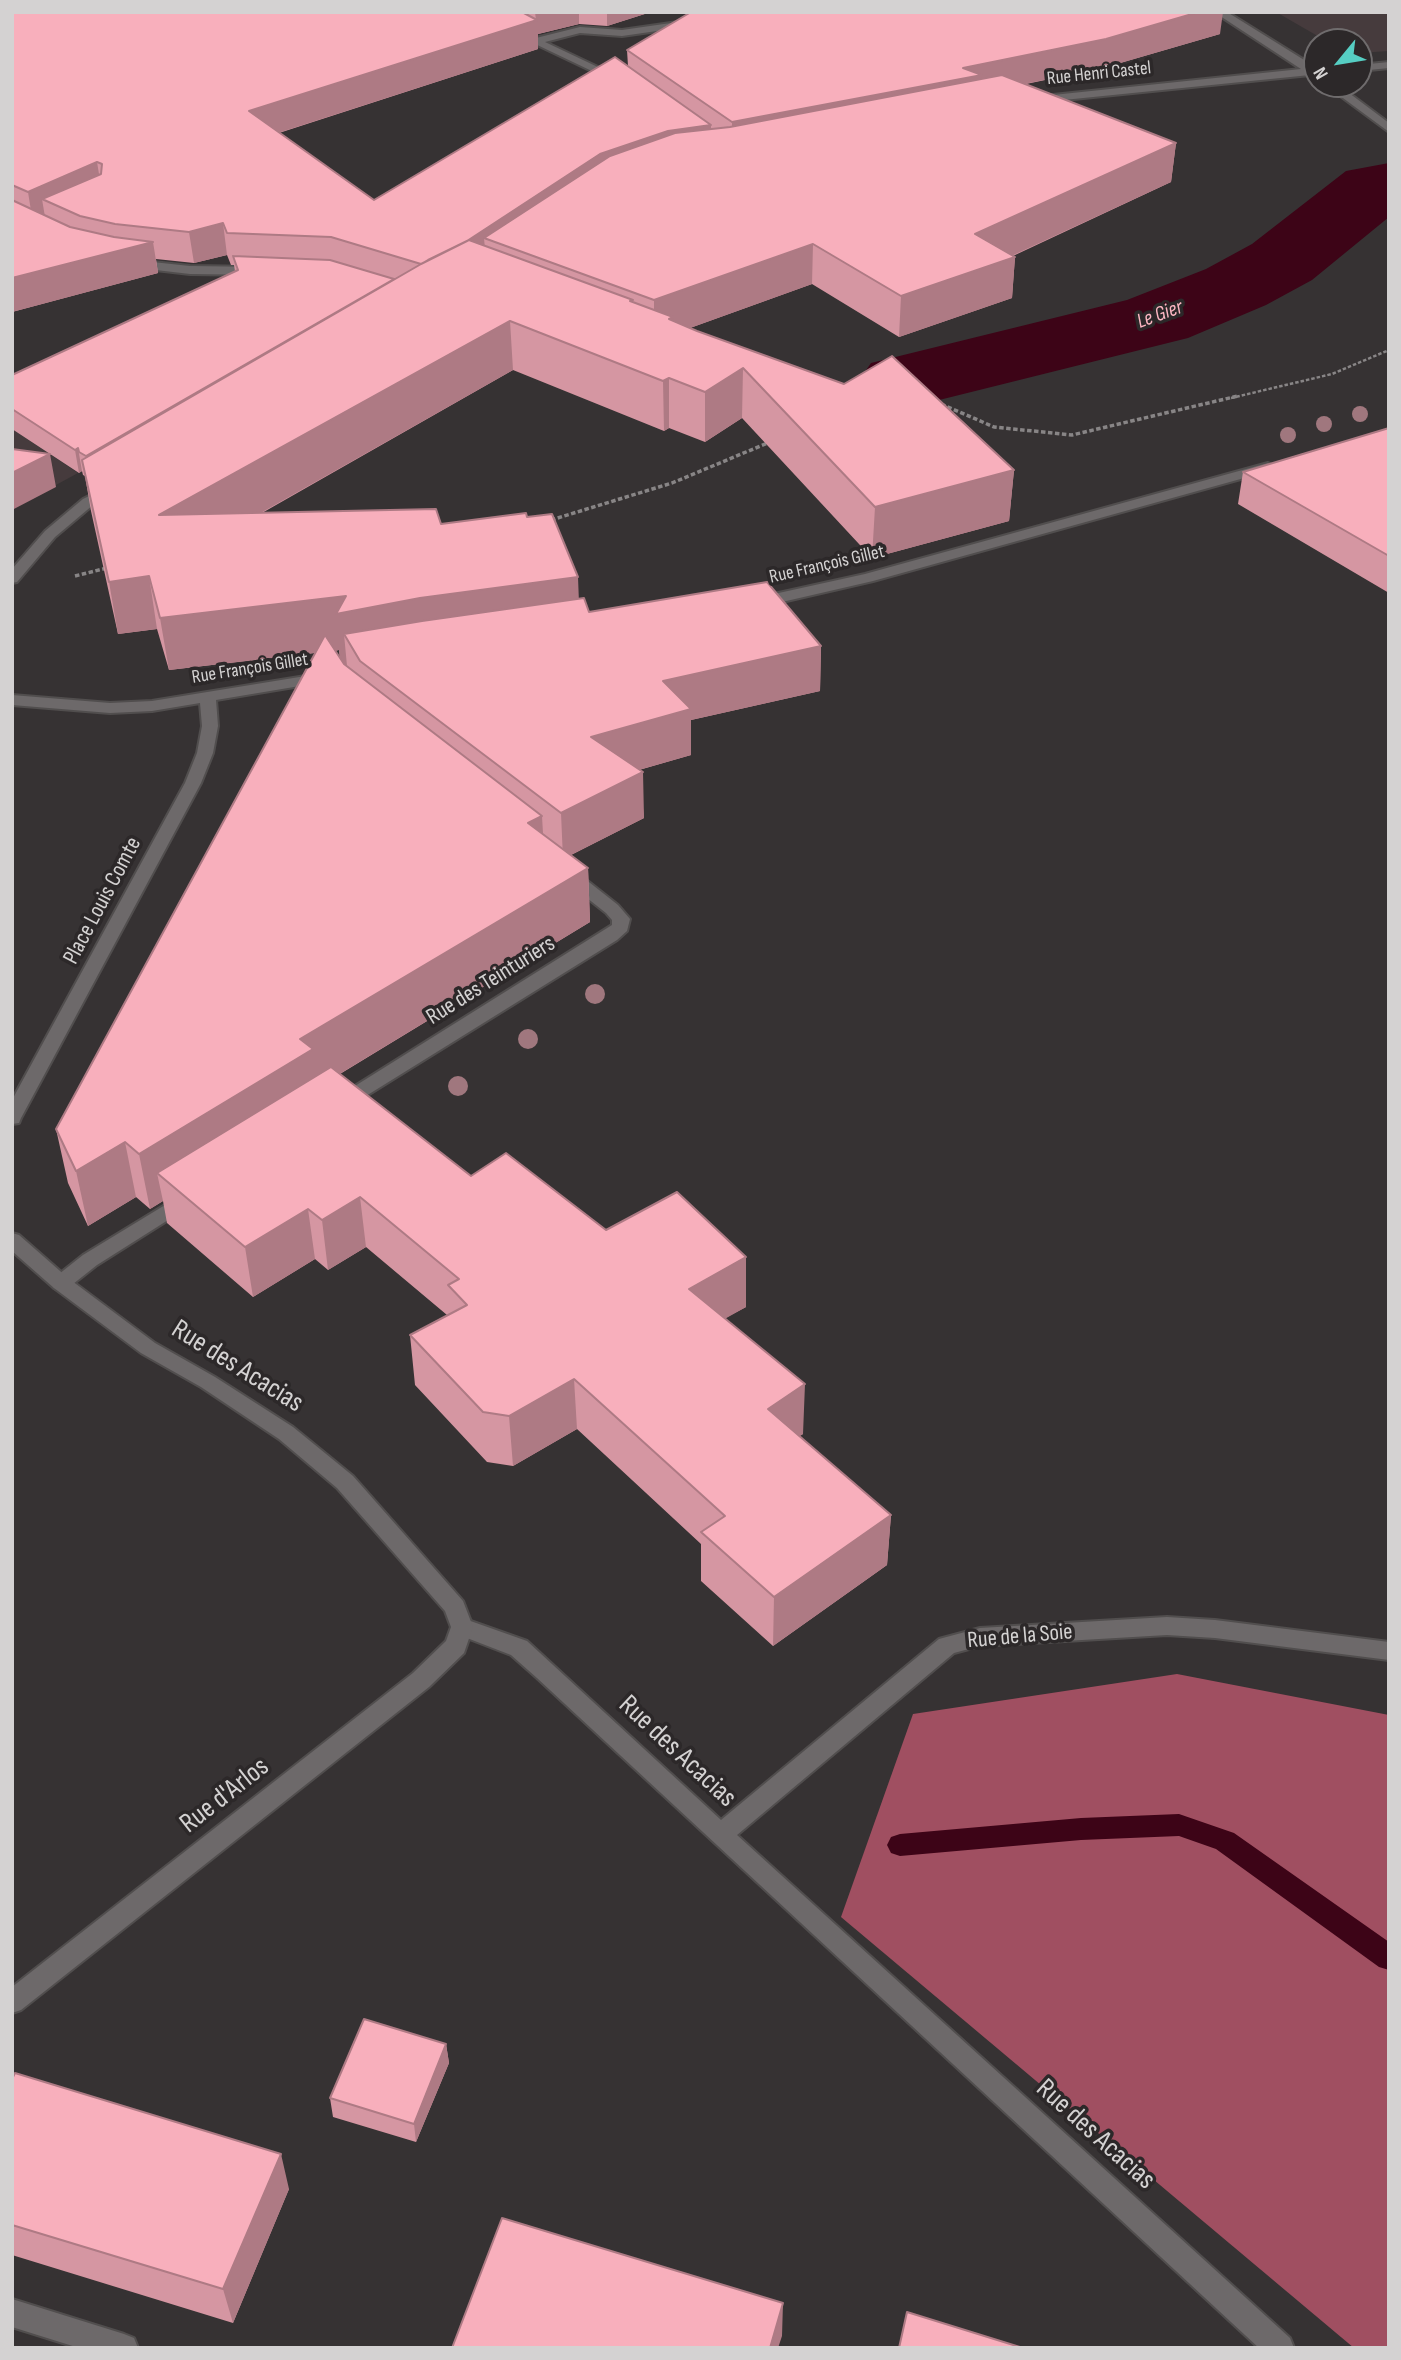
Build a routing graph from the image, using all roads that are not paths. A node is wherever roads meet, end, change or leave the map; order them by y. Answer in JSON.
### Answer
{"nodes":[{"id":1,"x":473,"y":12,"type":"edge"},
{"id":2,"x":1219,"y":12,"type":"edge"},
{"id":3,"x":698,"y":22,"type":"edge"},
{"id":4,"x":535,"y":41,"type":"junction"},
{"id":5,"x":1303,"y":65,"type":"edge"},
{"id":6,"x":1303,"y":74,"type":"edge"},
{"id":7,"x":628,"y":87,"type":"edge"},
{"id":8,"x":1348,"y":98,"type":"edge"},
{"id":9,"x":1027,"y":102,"type":"edge"},
{"id":10,"x":1389,"y":130,"type":"edge"},
{"id":11,"x":119,"y":262,"type":"edge"},
{"id":12,"x":272,"y":271,"type":"edge"},
{"id":13,"x":1287,"y":461,"type":"edge"},
{"id":14,"x":124,"y":481,"type":"edge"},
{"id":15,"x":12,"y":579,"type":"edge"},
{"id":16,"x":740,"y":606,"type":"edge"},
{"id":17,"x":339,"y":682,"type":"edge"},
{"id":18,"x":208,"y":698,"type":"junction"},
{"id":19,"x":12,"y":700,"type":"edge"},
{"id":20,"x":557,"y":866,"type":"edge"},
{"id":21,"x":318,"y":1117,"type":"edge"},
{"id":22,"x":12,"y":1118,"type":"edge"},
{"id":23,"x":201,"y":1190,"type":"edge"},
{"id":24,"x":12,"y":1240,"type":"edge"},
{"id":25,"x":61,"y":1283,"type":"junction"},
{"id":26,"x":462,"y":1627,"type":"junction"},
{"id":27,"x":1389,"y":1651,"type":"edge"},
{"id":28,"x":720,"y":1835,"type":"junction"},
{"id":29,"x":12,"y":2002,"type":"edge"},
{"id":30,"x":12,"y":2313,"type":"edge"},
{"id":31,"x":124,"y":2348,"type":"edge"},
{"id":32,"x":1280,"y":2348,"type":"edge"}],
"edges":[{"from":1,"to":4,"type":"street"},
{"from":2,"to":5,"type":"street"},
{"from":3,"to":4,"type":"street"},
{"from":4,"to":7,"type":"street"},
{"from":6,"to":9,"type":"street","name":"Rue Henri Castel"},
{"from":8,"to":10,"type":"street"},
{"from":11,"to":12,"type":"street"},
{"from":13,"to":16,"type":"street","name":"Rue François Gillet"},
{"from":14,"to":15,"type":"street"},
{"from":17,"to":18,"type":"street","name":"Rue François Gillet"},
{"from":18,"to":19,"type":"street","name":"Rue François Gillet"},
{"from":18,"to":22,"type":"street","name":"Place Louis Comte"},
{"from":20,"to":21,"type":"street","name":"Rue des Teinturiers"},
{"from":23,"to":25,"type":"street"},
{"from":24,"to":25,"type":"street","name":"Rue des Acacias"},
{"from":25,"to":26,"type":"street","name":"Rue des Acacias"},
{"from":26,"to":28,"type":"street","name":"Rue des Acacias"},
{"from":26,"to":29,"type":"street","name":"Rue d'Arlos"},
{"from":27,"to":28,"type":"street","name":"Rue de la Soie"},
{"from":28,"to":32,"type":"street","name":"Rue des Acacias"},
{"from":30,"to":31,"type":"street"}]}
